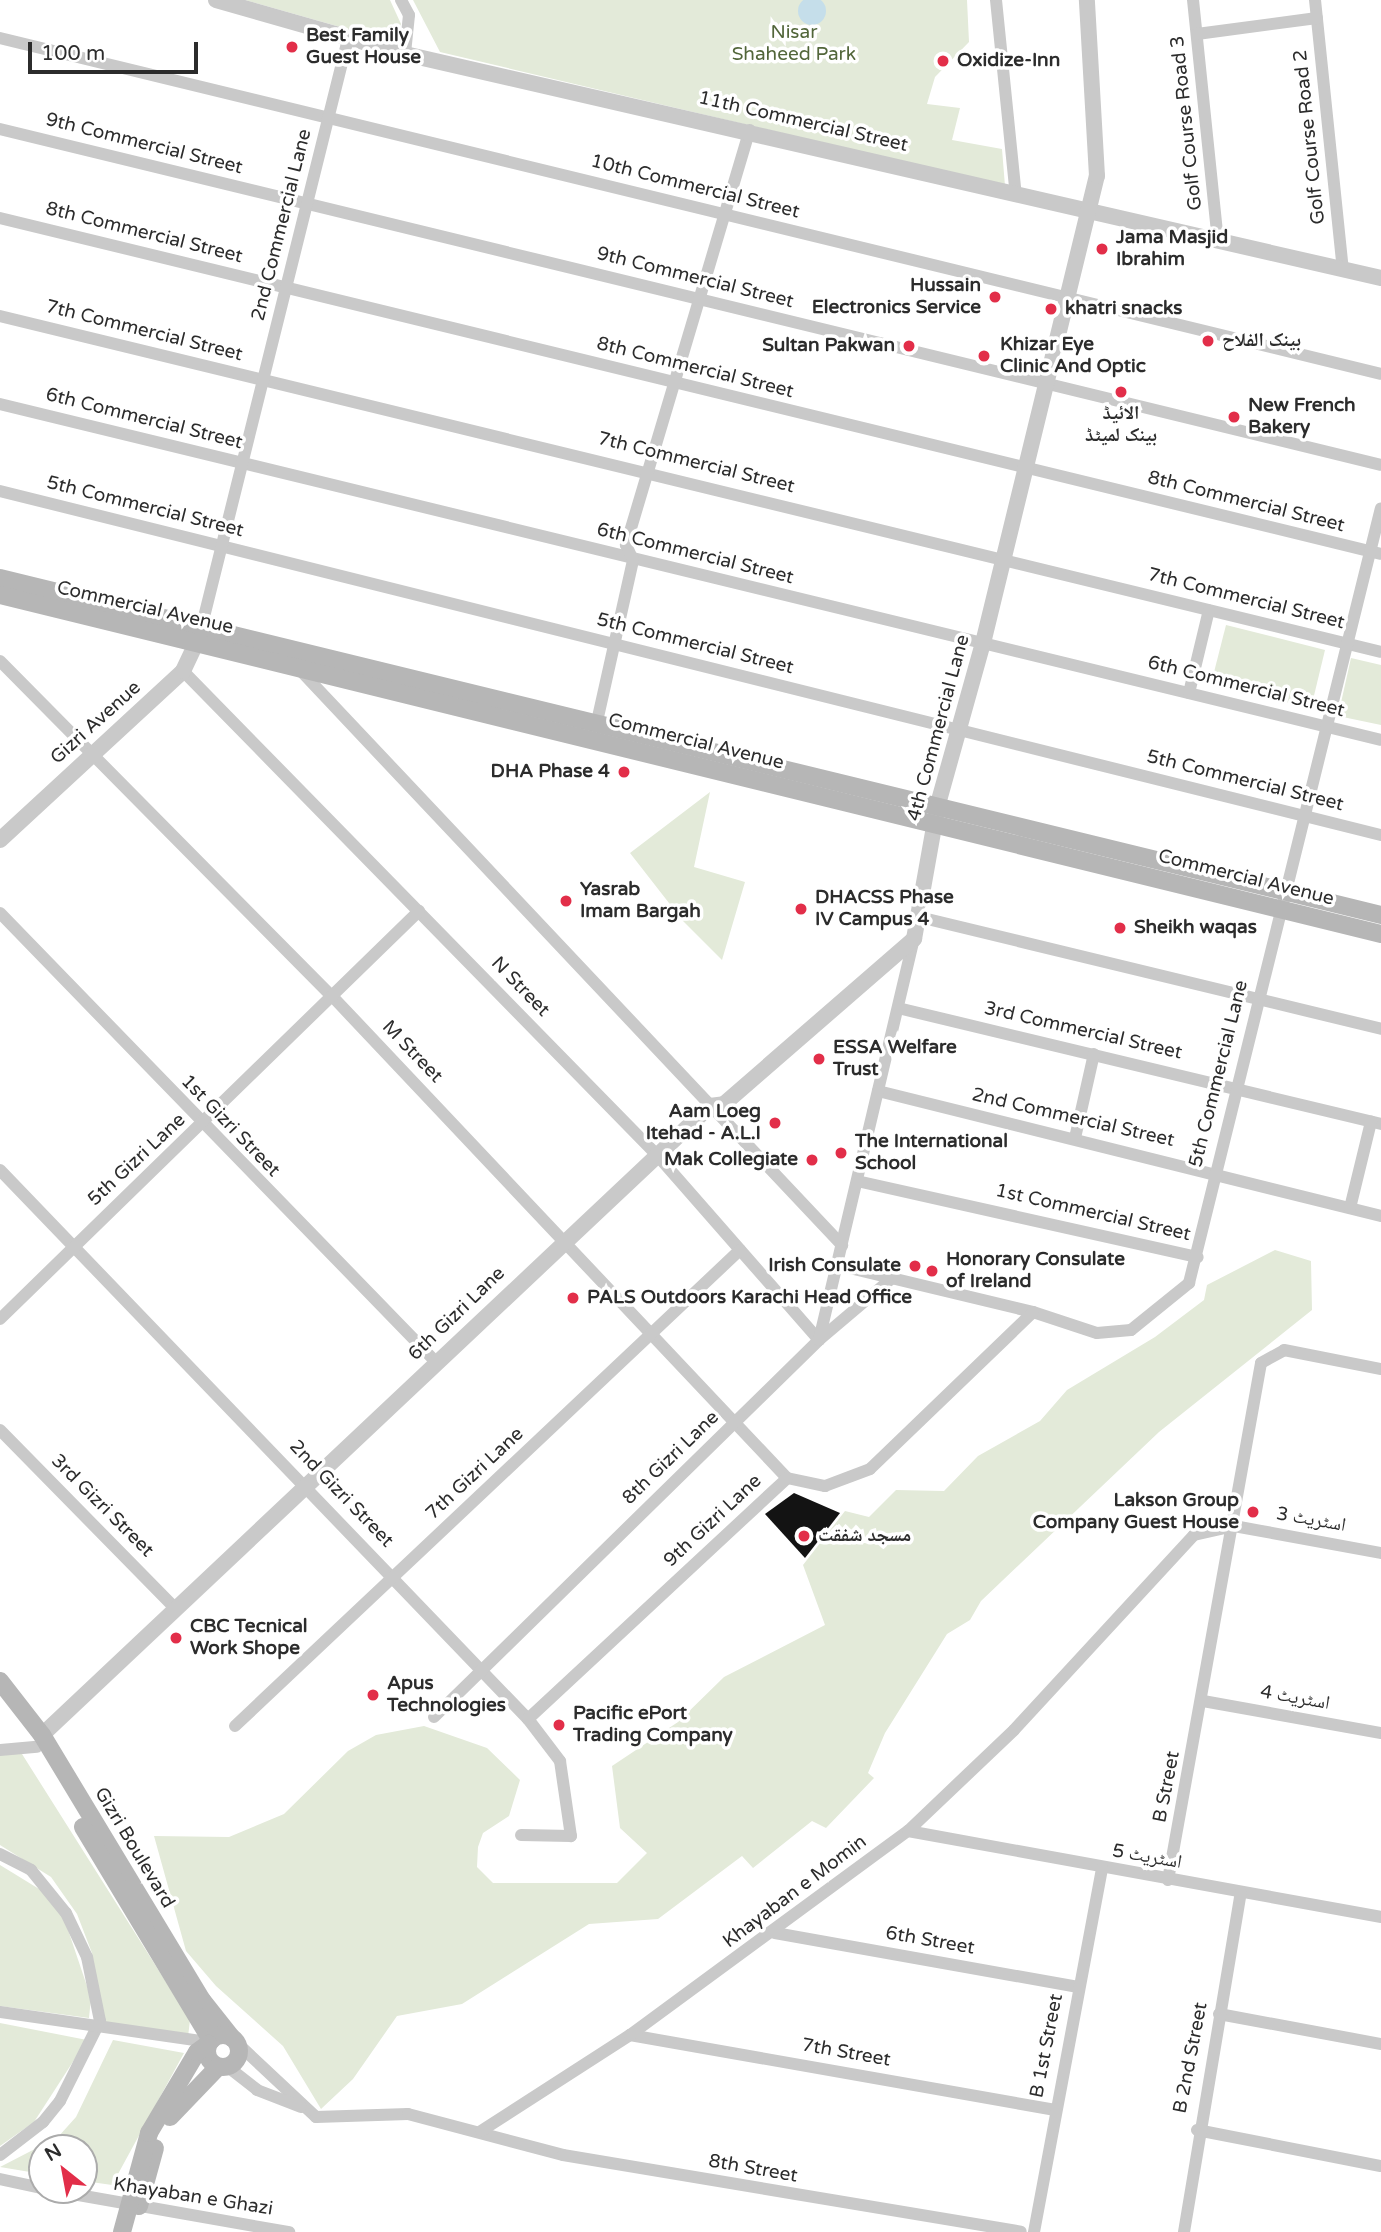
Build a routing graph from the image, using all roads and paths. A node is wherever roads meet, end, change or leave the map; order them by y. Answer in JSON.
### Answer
{"nodes":[{"id":1,"x":216,"y":0,"type":"edge"},
{"id":2,"x":401,"y":0,"type":"edge"},
{"id":3,"x":996,"y":0,"type":"edge"},
{"id":4,"x":1087,"y":0,"type":"edge"},
{"id":5,"x":1194,"y":0,"type":"edge"},
{"id":6,"x":1315,"y":0,"type":"edge"},
{"id":7,"x":1317,"y":18,"type":"junction"},
{"id":8,"x":1197,"y":34,"type":"junction"},
{"id":9,"x":0,"y":38,"type":"edge"},
{"id":10,"x":348,"y":39,"type":"junction"},
{"id":11,"x":405,"y":54,"type":"junction"},
{"id":12,"x":328,"y":118,"type":"junction"},
{"id":13,"x":0,"y":129,"type":"edge"},
{"id":14,"x":750,"y":130,"type":"junction"},
{"id":15,"x":1016,"y":195,"type":"junction"},
{"id":16,"x":307,"y":204,"type":"junction"},
{"id":17,"x":1090,"y":211,"type":"junction"},
{"id":18,"x":723,"y":214,"type":"junction"},
{"id":19,"x":0,"y":218,"type":"edge"},
{"id":20,"x":1218,"y":241,"type":"junction"},
{"id":21,"x":1343,"y":269,"type":"junction"},
{"id":22,"x":1381,"y":278,"type":"edge"},
{"id":23,"x":286,"y":288,"type":"junction"},
{"id":24,"x":1066,"y":297,"type":"junction"},
{"id":25,"x":697,"y":299,"type":"junction"},
{"id":26,"x":0,"y":316,"type":"edge"},
{"id":27,"x":1381,"y":374,"type":"edge"},
{"id":28,"x":263,"y":380,"type":"junction"},
{"id":29,"x":673,"y":382,"type":"junction"},
{"id":30,"x":1044,"y":383,"type":"junction"},
{"id":31,"x":0,"y":404,"type":"edge"},
{"id":32,"x":242,"y":463,"type":"junction"},
{"id":33,"x":1381,"y":465,"type":"edge"},
{"id":34,"x":1026,"y":468,"type":"junction"},
{"id":35,"x":648,"y":471,"type":"junction"},
{"id":36,"x":0,"y":491,"type":"edge"},
{"id":37,"x":1381,"y":508,"type":"edge"},
{"id":38,"x":222,"y":546,"type":"junction"},
{"id":39,"x":1376,"y":553,"type":"edge"},
{"id":40,"x":633,"y":560,"type":"junction"},
{"id":41,"x":1003,"y":560,"type":"junction"},
{"id":42,"x":0,"y":578,"type":"edge"},
{"id":43,"x":0,"y":595,"type":"edge"},
{"id":44,"x":1209,"y":610,"type":"junction"},
{"id":45,"x":201,"y":633,"type":"junction"},
{"id":46,"x":983,"y":643,"type":"junction"},
{"id":47,"x":1345,"y":643,"type":"junction"},
{"id":48,"x":614,"y":644,"type":"junction"},
{"id":49,"x":282,"y":646,"type":"junction"},
{"id":50,"x":1381,"y":652,"type":"edge"},
{"id":51,"x":0,"y":661,"type":"edge"},
{"id":52,"x":296,"y":666,"type":"junction"},
{"id":53,"x":183,"y":671,"type":"junction"},
{"id":54,"x":1189,"y":694,"type":"junction"},
{"id":55,"x":596,"y":726,"type":"junction"},
{"id":56,"x":1325,"y":726,"type":"junction"},
{"id":57,"x":959,"y":730,"type":"junction"},
{"id":58,"x":1381,"y":740,"type":"edge"},
{"id":59,"x":90,"y":754,"type":"junction"},
{"id":60,"x":938,"y":804,"type":"junction"},
{"id":61,"x":1303,"y":816,"type":"junction"},
{"id":62,"x":935,"y":822,"type":"junction"},
{"id":63,"x":1381,"y":835,"type":"edge"},
{"id":64,"x":0,"y":840,"type":"edge"},
{"id":65,"x":1282,"y":890,"type":"junction"},
{"id":66,"x":1279,"y":908,"type":"junction"},
{"id":67,"x":419,"y":911,"type":"junction"},
{"id":68,"x":0,"y":913,"type":"edge"},
{"id":69,"x":1381,"y":915,"type":"edge"},
{"id":70,"x":919,"y":917,"type":"junction"},
{"id":71,"x":1381,"y":934,"type":"edge"},
{"id":72,"x":914,"y":939,"type":"junction"},
{"id":73,"x":332,"y":996,"type":"junction"},
{"id":74,"x":1257,"y":999,"type":"junction"},
{"id":75,"x":898,"y":1008,"type":"junction"},
{"id":76,"x":1381,"y":1029,"type":"edge"},
{"id":77,"x":1094,"y":1054,"type":"junction"},
{"id":78,"x":1234,"y":1087,"type":"junction"},
{"id":79,"x":878,"y":1091,"type":"junction"},
{"id":80,"x":710,"y":1106,"type":"junction"},
{"id":81,"x":1376,"y":1123,"type":"edge"},
{"id":82,"x":201,"y":1125,"type":"junction"},
{"id":83,"x":1075,"y":1138,"type":"junction"},
{"id":84,"x":657,"y":1155,"type":"junction"},
{"id":85,"x":0,"y":1170,"type":"edge"},
{"id":86,"x":1215,"y":1172,"type":"junction"},
{"id":87,"x":857,"y":1181,"type":"junction"},
{"id":88,"x":1350,"y":1209,"type":"junction"},
{"id":89,"x":1381,"y":1216,"type":"edge"},
{"id":90,"x":564,"y":1240,"type":"junction"},
{"id":91,"x":842,"y":1245,"type":"junction"},
{"id":92,"x":73,"y":1246,"type":"junction"},
{"id":93,"x":740,"y":1250,"type":"junction"},
{"id":94,"x":1198,"y":1258,"type":"junction"},
{"id":95,"x":837,"y":1265,"type":"junction"},
{"id":96,"x":891,"y":1279,"type":"junction"},
{"id":97,"x":1032,"y":1312,"type":"junction"},
{"id":98,"x":0,"y":1319,"type":"edge"},
{"id":99,"x":653,"y":1333,"type":"junction"},
{"id":100,"x":819,"y":1340,"type":"junction"},
{"id":101,"x":437,"y":1363,"type":"junction"},
{"id":102,"x":1381,"y":1368,"type":"edge"},
{"id":103,"x":734,"y":1423,"type":"junction"},
{"id":104,"x":0,"y":1430,"type":"edge"},
{"id":105,"x":787,"y":1478,"type":"junction"},
{"id":106,"x":306,"y":1486,"type":"junction"},
{"id":107,"x":1234,"y":1526,"type":"junction"},
{"id":108,"x":1381,"y":1553,"type":"edge"},
{"id":109,"x":394,"y":1577,"type":"junction"},
{"id":110,"x":177,"y":1610,"type":"junction"},
{"id":111,"x":484,"y":1669,"type":"junction"},
{"id":112,"x":0,"y":1681,"type":"edge"},
{"id":113,"x":0,"y":1699,"type":"edge"},
{"id":114,"x":1203,"y":1701,"type":"junction"},
{"id":115,"x":434,"y":1717,"type":"dead end"},
{"id":116,"x":528,"y":1719,"type":"junction"},
{"id":117,"x":236,"y":1726,"type":"dead end"},
{"id":118,"x":1381,"y":1733,"type":"edge"},
{"id":119,"x":39,"y":1741,"type":"junction"},
{"id":120,"x":0,"y":1750,"type":"edge"},
{"id":121,"x":908,"y":1832,"type":"junction"},
{"id":122,"x":521,"y":1835,"type":"dead end"},
{"id":123,"x":0,"y":1854,"type":"edge"},
{"id":124,"x":1102,"y":1868,"type":"junction"},
{"id":125,"x":1168,"y":1880,"type":"junction"},
{"id":126,"x":1241,"y":1893,"type":"junction"},
{"id":127,"x":1381,"y":1917,"type":"edge"},
{"id":128,"x":775,"y":1933,"type":"junction"},
{"id":129,"x":1078,"y":1987,"type":"junction"},
{"id":130,"x":0,"y":2012,"type":"edge"},
{"id":131,"x":1219,"y":2014,"type":"junction"},
{"id":132,"x":99,"y":2030,"type":"junction"},
{"id":133,"x":630,"y":2035,"type":"junction"},
{"id":134,"x":234,"y":2040,"type":"junction"},
{"id":135,"x":209,"y":2042,"type":"junction"},
{"id":136,"x":1381,"y":2044,"type":"edge"},
{"id":137,"x":223,"y":2067,"type":"junction"},
{"id":138,"x":301,"y":2107,"type":"junction"},
{"id":139,"x":1055,"y":2110,"type":"junction"},
{"id":140,"x":1197,"y":2130,"type":"junction"},
{"id":141,"x":481,"y":2131,"type":"junction"},
{"id":142,"x":0,"y":2155,"type":"edge"},
{"id":143,"x":1381,"y":2166,"type":"edge"},
{"id":144,"x":0,"y":2179,"type":"edge"},
{"id":145,"x":28,"y":2185,"type":"edge"},
{"id":146,"x":98,"y":2200,"type":"edge"},
{"id":147,"x":133,"y":2207,"type":"junction"},
{"id":148,"x":122,"y":2232,"type":"edge"},
{"id":149,"x":134,"y":2232,"type":"edge"},
{"id":150,"x":289,"y":2232,"type":"edge"},
{"id":151,"x":1021,"y":2232,"type":"edge"},
{"id":152,"x":1034,"y":2232,"type":"edge"},
{"id":153,"x":1184,"y":2232,"type":"edge"}],
"edges":[{"from":1,"to":10,"type":"street","name":"11th Commercial Street"},
{"from":2,"to":11,"type":"street"},
{"from":3,"to":15,"type":"street"},
{"from":4,"to":17,"type":"street","name":"4th Commercial Lane"},
{"from":5,"to":8,"type":"street","name":"Golf Course Road 3"},
{"from":6,"to":7,"type":"street","name":"Golf Course Road 2"},
{"from":7,"to":8,"type":"street"},
{"from":7,"to":21,"type":"street","name":"Golf Course Road 2"},
{"from":8,"to":20,"type":"street","name":"Golf Course Road 3"},
{"from":9,"to":12,"type":"street","name":"10th Commercial Street"},
{"from":10,"to":11,"type":"street","name":"11th Commercial Street"},
{"from":10,"to":12,"type":"street","name":"2nd Commercial Lane"},
{"from":11,"to":14,"type":"street","name":"11th Commercial Street"},
{"from":12,"to":16,"type":"street","name":"2nd Commercial Lane"},
{"from":12,"to":18,"type":"street","name":"10th Commercial Street"},
{"from":13,"to":16,"type":"street","name":"9th Commercial Street"},
{"from":14,"to":15,"type":"street","name":"11th Commercial Street"},
{"from":14,"to":18,"type":"street"},
{"from":15,"to":17,"type":"street","name":"11th Commercial Street"},
{"from":16,"to":23,"type":"street","name":"2nd Commercial Lane"},
{"from":16,"to":25,"type":"street","name":"9th Commercial Street"},
{"from":17,"to":20,"type":"street","name":"11th Commercial Street"},
{"from":17,"to":24,"type":"street","name":"4th Commercial Lane"},
{"from":18,"to":24,"type":"street","name":"10th Commercial Street"},
{"from":18,"to":25,"type":"street"},
{"from":19,"to":23,"type":"street","name":"8th Commercial Street"},
{"from":20,"to":21,"type":"street","name":"11th Commercial Street"},
{"from":21,"to":22,"type":"street","name":"11th Commercial Street"},
{"from":23,"to":28,"type":"street","name":"2nd Commercial Lane"},
{"from":23,"to":29,"type":"street","name":"8th Commercial Street"},
{"from":24,"to":27,"type":"street","name":"10th Commercial Street"},
{"from":24,"to":30,"type":"street","name":"4th Commercial Lane"},
{"from":25,"to":29,"type":"street"},
{"from":25,"to":30,"type":"street","name":"9th Commercial Street"},
{"from":26,"to":28,"type":"street","name":"7th Commercial Street"},
{"from":28,"to":32,"type":"street","name":"2nd Commercial Lane"},
{"from":28,"to":35,"type":"street","name":"7th Commercial Street"},
{"from":29,"to":34,"type":"street","name":"8th Commercial Street"},
{"from":29,"to":35,"type":"street"},
{"from":30,"to":33,"type":"street","name":"9th Commercial Street"},
{"from":30,"to":34,"type":"street","name":"4th Commercial Lane"},
{"from":31,"to":32,"type":"street","name":"6th Commercial Street"},
{"from":32,"to":38,"type":"street","name":"2nd Commercial Lane"},
{"from":32,"to":40,"type":"street","name":"6th Commercial Street"},
{"from":34,"to":39,"type":"street","name":"8th Commercial Street"},
{"from":34,"to":41,"type":"street","name":"4th Commercial Lane"},
{"from":35,"to":40,"type":"street"},
{"from":35,"to":41,"type":"street","name":"7th Commercial Street"},
{"from":36,"to":38,"type":"street","name":"5th Commercial Street"},
{"from":37,"to":39,"type":"street","name":"5th Commercial Lane"},
{"from":38,"to":45,"type":"street","name":"2nd Commercial Lane"},
{"from":38,"to":48,"type":"street","name":"5th Commercial Street"},
{"from":39,"to":47,"type":"street","name":"5th Commercial Lane"},
{"from":40,"to":46,"type":"street","name":"6th Commercial Street"},
{"from":40,"to":48,"type":"street"},
{"from":41,"to":44,"type":"street","name":"7th Commercial Street"},
{"from":41,"to":46,"type":"street","name":"4th Commercial Lane"},
{"from":42,"to":45,"type":"main road","name":"Commercial Avenue"},
{"from":43,"to":45,"type":"main road","name":"Commercial Avenue"},
{"from":44,"to":47,"type":"street","name":"7th Commercial Street"},
{"from":44,"to":54,"type":"street"},
{"from":45,"to":49,"type":"main road","name":"Commercial Avenue"},
{"from":45,"to":52,"type":"main road","name":"Commercial Avenue"},
{"from":45,"to":53,"type":"street","name":"Gizri Avenue"},
{"from":46,"to":54,"type":"street","name":"6th Commercial Street"},
{"from":46,"to":57,"type":"street","name":"4th Commercial Lane"},
{"from":47,"to":50,"type":"street","name":"7th Commercial Street"},
{"from":47,"to":56,"type":"street","name":"5th Commercial Lane"},
{"from":48,"to":55,"type":"street"},
{"from":48,"to":57,"type":"street","name":"5th Commercial Street"},
{"from":49,"to":52,"type":"street"},
{"from":49,"to":55,"type":"main road","name":"Commercial Avenue"},
{"from":51,"to":59,"type":"street","name":"M Street"},
{"from":52,"to":62,"type":"main road","name":"Commercial Avenue"},
{"from":52,"to":80,"type":"street"},
{"from":53,"to":59,"type":"street","name":"Gizri Avenue"},
{"from":53,"to":67,"type":"street","name":"N Street"},
{"from":54,"to":56,"type":"street","name":"6th Commercial Street"},
{"from":55,"to":60,"type":"main road","name":"Commercial Avenue"},
{"from":56,"to":58,"type":"street","name":"6th Commercial Street"},
{"from":56,"to":61,"type":"street","name":"5th Commercial Lane"},
{"from":57,"to":60,"type":"street","name":"4th Commercial Lane"},
{"from":57,"to":61,"type":"street","name":"5th Commercial Street"},
{"from":59,"to":64,"type":"street","name":"Gizri Avenue"},
{"from":59,"to":73,"type":"street","name":"M Street"},
{"from":60,"to":62,"type":"street","name":"4th Commercial Lane"},
{"from":60,"to":65,"type":"main road","name":"Commercial Avenue"},
{"from":61,"to":63,"type":"street","name":"5th Commercial Street"},
{"from":61,"to":65,"type":"street","name":"5th Commercial Lane"},
{"from":62,"to":66,"type":"main road","name":"Commercial Avenue"},
{"from":62,"to":70,"type":"street","name":"4th Commercial Lane"},
{"from":65,"to":66,"type":"street","name":"5th Commercial Lane"},
{"from":65,"to":69,"type":"main road","name":"Commercial Avenue"},
{"from":66,"to":71,"type":"main road","name":"Commercial Avenue"},
{"from":66,"to":74,"type":"street","name":"5th Commercial Lane"},
{"from":67,"to":73,"type":"street","name":"5th Gizri Lane"},
{"from":67,"to":84,"type":"street","name":"N Street"},
{"from":68,"to":82,"type":"street","name":"1st Gizri Street"},
{"from":70,"to":72,"type":"street","name":"4th Commercial Lane"},
{"from":70,"to":74,"type":"street"},
{"from":72,"to":75,"type":"street","name":"4th Commercial Lane"},
{"from":72,"to":80,"type":"street","name":"6th Gizri Lane"},
{"from":73,"to":82,"type":"street","name":"5th Gizri Lane"},
{"from":73,"to":90,"type":"street","name":"M Street"},
{"from":74,"to":76,"type":"street"},
{"from":74,"to":78,"type":"street","name":"5th Commercial Lane"},
{"from":75,"to":77,"type":"street","name":"3rd Commercial Street"},
{"from":75,"to":79,"type":"street","name":"4th Commercial Lane"},
{"from":77,"to":78,"type":"street","name":"3rd Commercial Street"},
{"from":77,"to":83,"type":"street"},
{"from":78,"to":81,"type":"street","name":"3rd Commercial Street"},
{"from":78,"to":86,"type":"street","name":"5th Commercial Lane"},
{"from":79,"to":83,"type":"street","name":"2nd Commercial Street"},
{"from":79,"to":87,"type":"street","name":"4th Commercial Lane"},
{"from":80,"to":84,"type":"street","name":"6th Gizri Lane"},
{"from":80,"to":91,"type":"street"},
{"from":81,"to":88,"type":"street"},
{"from":82,"to":92,"type":"street","name":"5th Gizri Lane"},
{"from":82,"to":101,"type":"street","name":"1st Gizri Street"},
{"from":83,"to":86,"type":"street","name":"2nd Commercial Street"},
{"from":84,"to":90,"type":"street","name":"6th Gizri Lane"},
{"from":84,"to":93,"type":"street","name":"N Street"},
{"from":85,"to":92,"type":"street","name":"2nd Gizri Street"},
{"from":86,"to":88,"type":"street","name":"2nd Commercial Street"},
{"from":86,"to":94,"type":"street","name":"5th Commercial Lane"},
{"from":87,"to":91,"type":"street","name":"4th Commercial Lane"},
{"from":87,"to":94,"type":"street","name":"1st Commercial Street"},
{"from":88,"to":89,"type":"street","name":"2nd Commercial Street"},
{"from":90,"to":99,"type":"street","name":"M Street"},
{"from":90,"to":101,"type":"street","name":"6th Gizri Lane"},
{"from":91,"to":95,"type":"street","name":"4th Commercial Lane"},
{"from":92,"to":98,"type":"street","name":"5th Gizri Lane"},
{"from":92,"to":106,"type":"street","name":"2nd Gizri Street"},
{"from":93,"to":99,"type":"street","name":"7th Gizri Lane"},
{"from":93,"to":100,"type":"street","name":"N Street"},
{"from":94,"to":97,"type":"street","name":"5th Commercial Lane"},
{"from":95,"to":96,"type":"street","name":"5th Commercial Lane"},
{"from":95,"to":100,"type":"street","name":"4th Commercial Lane"},
{"from":96,"to":97,"type":"street","name":"5th Commercial Lane"},
{"from":96,"to":100,"type":"street","name":"8th Gizri Lane"},
{"from":97,"to":105,"type":"street","name":"9th Gizri Lane"},
{"from":99,"to":103,"type":"street","name":"M Street"},
{"from":99,"to":109,"type":"street","name":"7th Gizri Lane"},
{"from":100,"to":103,"type":"street","name":"8th Gizri Lane"},
{"from":101,"to":106,"type":"street","name":"6th Gizri Lane"},
{"from":102,"to":107,"type":"street"},
{"from":103,"to":105,"type":"street","name":"M Street"},
{"from":103,"to":111,"type":"street","name":"8th Gizri Lane"},
{"from":104,"to":110,"type":"street","name":"3rd Gizri Street"},
{"from":105,"to":116,"type":"street","name":"9th Gizri Lane"},
{"from":106,"to":109,"type":"street","name":"2nd Gizri Street"},
{"from":106,"to":110,"type":"street","name":"6th Gizri Lane"},
{"from":107,"to":108,"type":"street","name":"اسٹریٹ 3"},
{"from":107,"to":114,"type":"street","name":"B Street"},
{"from":107,"to":121,"type":"street","name":"Khayaban e Momin"},
{"from":109,"to":111,"type":"street","name":"2nd Gizri Street"},
{"from":109,"to":117,"type":"street","name":"7th Gizri Lane"},
{"from":110,"to":119,"type":"street","name":"6th Gizri Lane"},
{"from":111,"to":115,"type":"street","name":"8th Gizri Lane"},
{"from":111,"to":116,"type":"street","name":"2nd Gizri Street"},
{"from":112,"to":119,"type":"main road","name":"Gizri Boulevard"},
{"from":113,"to":119,"type":"main road","name":"Gizri Boulevard"},
{"from":114,"to":118,"type":"street","name":"اسٹریٹ 4"},
{"from":114,"to":125,"type":"street","name":"B Street"},
{"from":116,"to":122,"type":"street","name":"2nd Gizri Street"},
{"from":119,"to":120,"type":"street"},
{"from":119,"to":134,"type":"main road","name":"Gizri Boulevard"},
{"from":119,"to":135,"type":"main road","name":"Gizri Boulevard"},
{"from":121,"to":124,"type":"street","name":"اسٹریٹ 5"},
{"from":121,"to":128,"type":"street","name":"Khayaban e Momin"},
{"from":123,"to":132,"type":"street"},
{"from":124,"to":125,"type":"street","name":"اسٹریٹ 5"},
{"from":124,"to":129,"type":"street","name":"B 1st Street"},
{"from":125,"to":126,"type":"street","name":"اسٹریٹ 5"},
{"from":126,"to":127,"type":"street","name":"اسٹریٹ 5"},
{"from":126,"to":131,"type":"street","name":"B 2nd Street"},
{"from":128,"to":129,"type":"street","name":"6th Street"},
{"from":128,"to":133,"type":"street","name":"Khayaban e Momin"},
{"from":129,"to":139,"type":"street","name":"B 1st Street"},
{"from":130,"to":132,"type":"street"},
{"from":131,"to":136,"type":"street"},
{"from":131,"to":140,"type":"street","name":"B 2nd Street"},
{"from":132,"to":135,"type":"street"},
{"from":132,"to":142,"type":"street"},
{"from":133,"to":139,"type":"street","name":"7th Street"},
{"from":133,"to":141,"type":"street","name":"Khayaban e Momin"},
{"from":134,"to":135,"type":"main road"},
{"from":134,"to":137,"type":"main road"},
{"from":134,"to":138,"type":"street"},
{"from":135,"to":137,"type":"main road","name":"Gizri Boulevard"},
{"from":135,"to":147,"type":"main road"},
{"from":137,"to":138,"type":"street"},
{"from":137,"to":147,"type":"main road"},
{"from":138,"to":141,"type":"street"},
{"from":139,"to":152,"type":"street","name":"B 1st Street"},
{"from":140,"to":143,"type":"street"},
{"from":140,"to":153,"type":"street","name":"B 2nd Street"},
{"from":141,"to":151,"type":"street","name":"8th Street"},
{"from":144,"to":145,"type":"street"},
{"from":146,"to":147,"type":"street","name":"Khayaban e Ghazi"},
{"from":147,"to":148,"type":"main road"},
{"from":147,"to":149,"type":"main road"},
{"from":147,"to":150,"type":"street","name":"Khayaban e Ghazi"}]}
